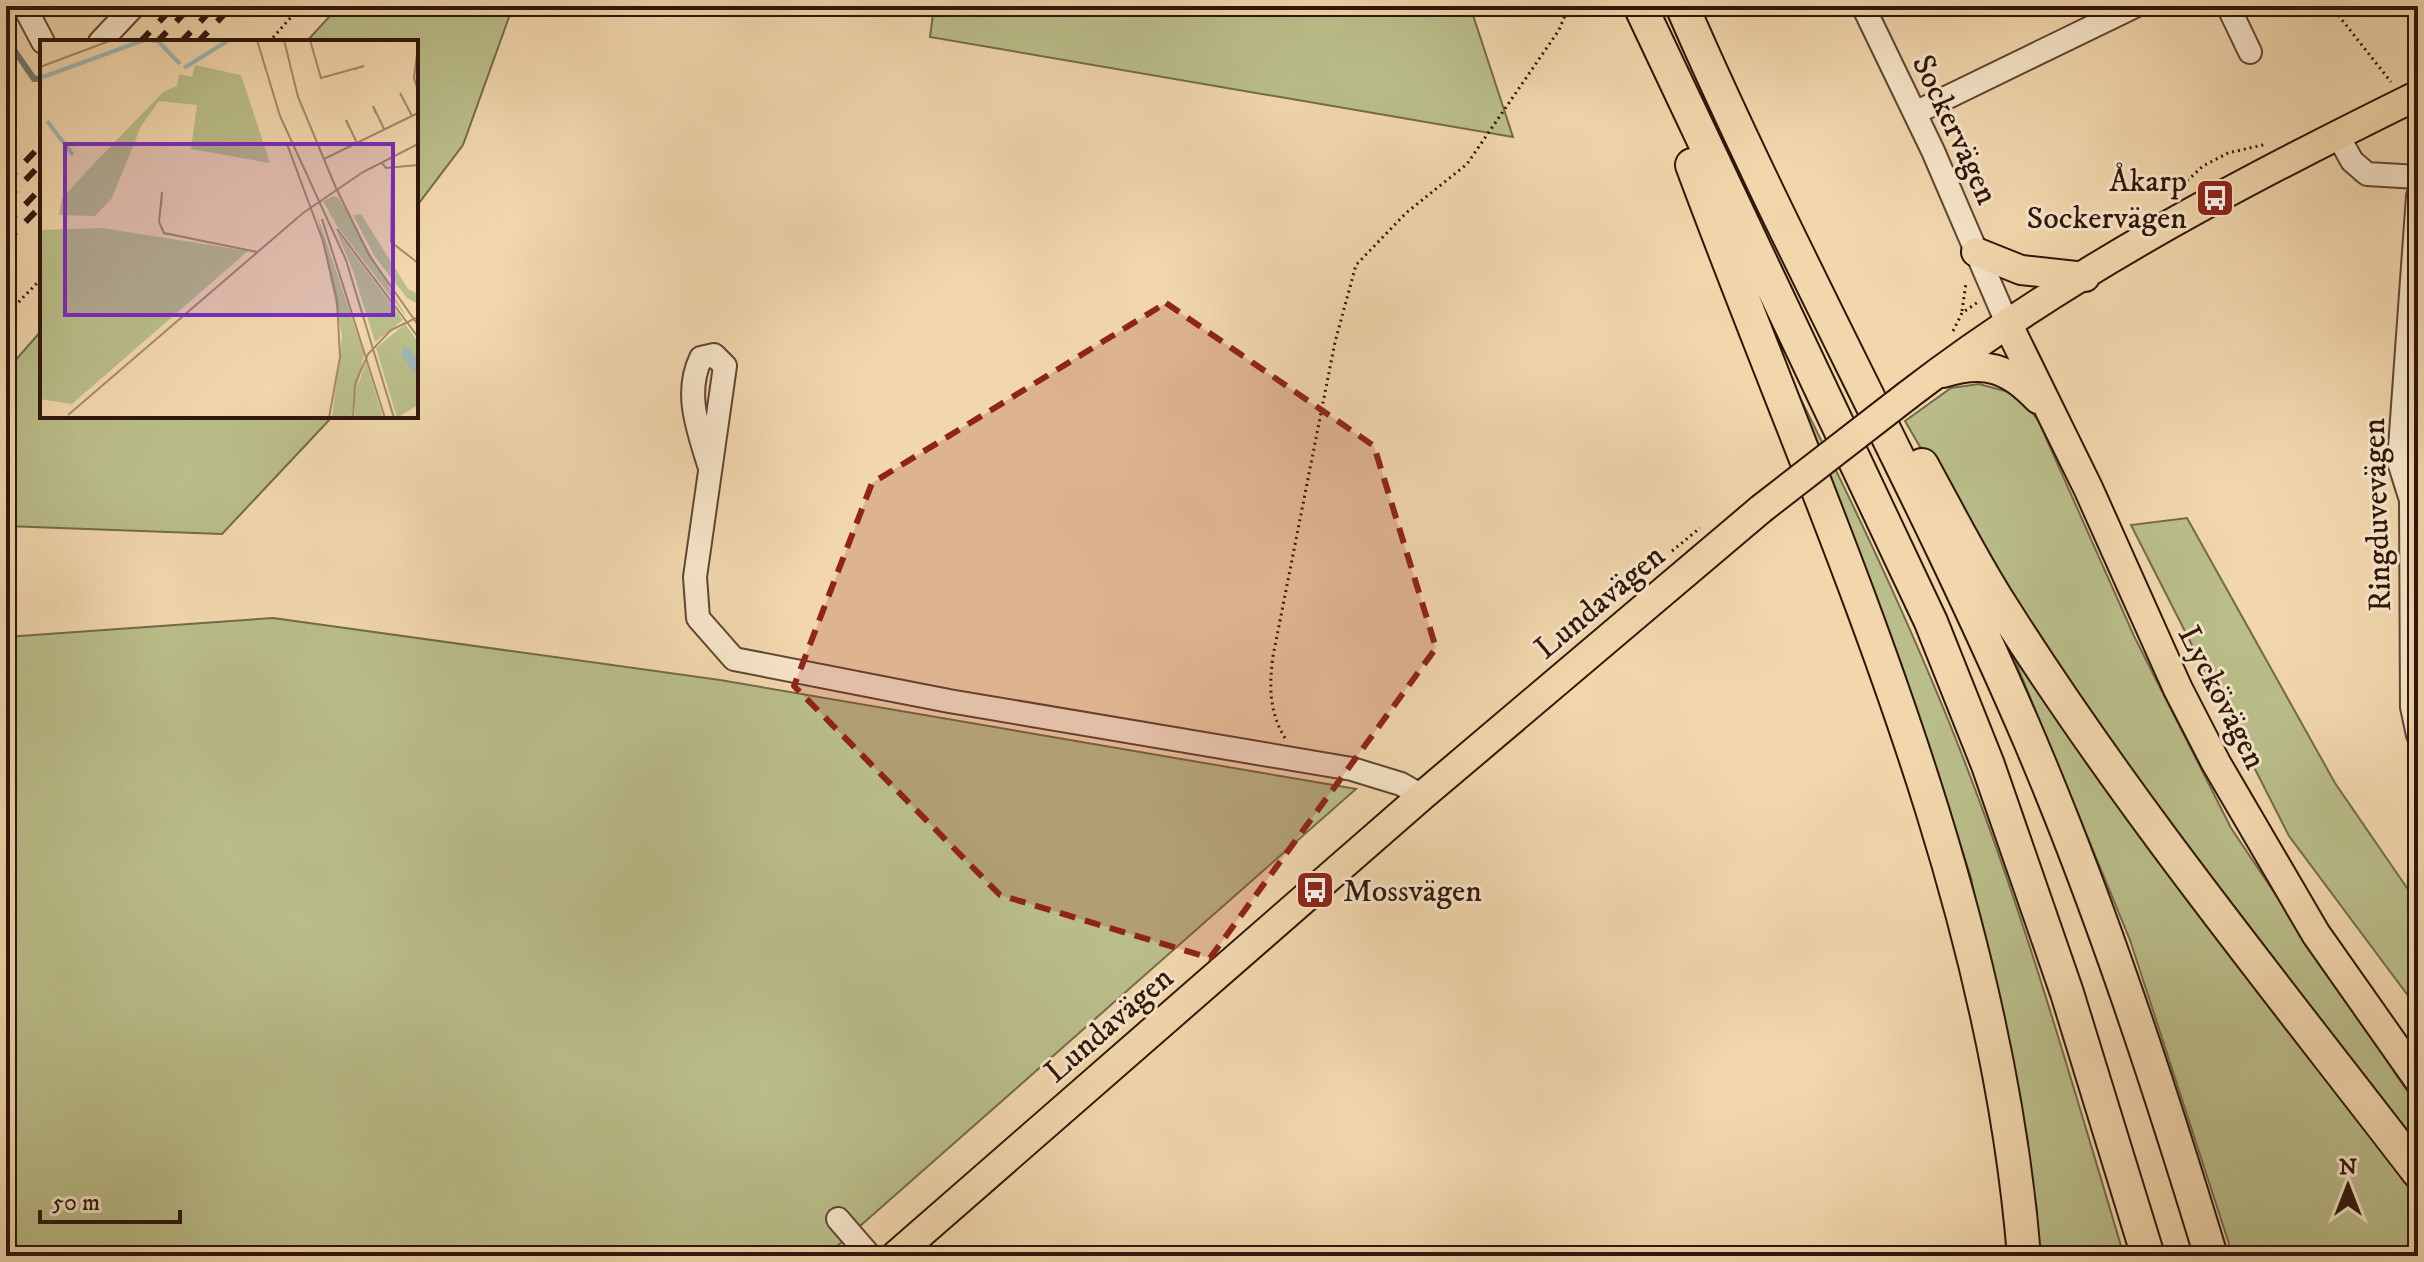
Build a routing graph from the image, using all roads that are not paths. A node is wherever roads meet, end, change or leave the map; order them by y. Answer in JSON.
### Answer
{"nodes":[{"id":1,"x":24,"y":6,"type":"edge"},
{"id":2,"x":134,"y":6,"type":"edge"},
{"id":3,"x":1639,"y":6,"type":"edge"},
{"id":4,"x":1682,"y":6,"type":"edge"},
{"id":5,"x":1863,"y":6,"type":"edge"},
{"id":6,"x":2135,"y":6,"type":"edge"},
{"id":7,"x":2228,"y":6,"type":"edge"},
{"id":8,"x":42,"y":40,"type":"edge"},
{"id":9,"x":102,"y":40,"type":"edge"},
{"id":10,"x":2250,"y":52,"type":"dead end"},
{"id":11,"x":2415,"y":106,"type":"edge"},
{"id":12,"x":1915,"y":113,"type":"junction"},
{"id":13,"x":2337,"y":134,"type":"junction"},
{"id":14,"x":1751,"y":163,"type":"junction"},
{"id":15,"x":2418,"y":177,"type":"edge"},
{"id":16,"x":2418,"y":196,"type":"edge"},
{"id":17,"x":1976,"y":252,"type":"junction"},
{"id":18,"x":2085,"y":277,"type":"junction"},
{"id":19,"x":2007,"y":323,"type":"junction"},
{"id":20,"x":1931,"y":377,"type":"junction"},
{"id":21,"x":2059,"y":428,"type":"junction"},
{"id":22,"x":709,"y":465,"type":"dead end"},
{"id":23,"x":2418,"y":735,"type":"edge"},
{"id":24,"x":1422,"y":796,"type":"junction"},
{"id":25,"x":2418,"y":1079,"type":"edge"},
{"id":26,"x":2418,"y":1172,"type":"edge"},
{"id":27,"x":838,"y":1219,"type":"dead end"},
{"id":28,"x":870,"y":1256,"type":"edge"},
{"id":29,"x":895,"y":1256,"type":"edge"},
{"id":30,"x":2024,"y":1256,"type":"edge"},
{"id":31,"x":2148,"y":1256,"type":"edge"},
{"id":32,"x":2211,"y":1256,"type":"edge"}],
"edges":[{"from":1,"to":8,"type":"street"},
{"from":2,"to":9,"type":"street"},
{"from":3,"to":30,"type":"highway"},
{"from":3,"to":31,"type":"highway"},
{"from":4,"to":14,"type":"highway"},
{"from":5,"to":12,"type":"street","name":"Sockervägen"},
{"from":6,"to":12,"type":"street"},
{"from":7,"to":10,"type":"street"},
{"from":11,"to":13,"type":"main road","name":"Lundavägen"},
{"from":12,"to":17,"type":"street","name":"Sockervägen"},
{"from":13,"to":15,"type":"street"},
{"from":13,"to":18,"type":"main road","name":"Lundavägen"},
{"from":14,"to":26,"type":"highway"},
{"from":14,"to":32,"type":"highway"},
{"from":16,"to":23,"type":"street","name":"Ringduvevägen"},
{"from":17,"to":18,"type":"main road"},
{"from":17,"to":19,"type":"street","name":"Sockervägen"},
{"from":18,"to":19,"type":"main road","name":"Lundavägen"},
{"from":19,"to":20,"type":"main road","name":"Lundavägen"},
{"from":19,"to":21,"type":"main road","name":"Lyckövägen"},
{"from":20,"to":21,"type":"main road"},
{"from":20,"to":24,"type":"main road","name":"Lundavägen","bridge":true},
{"from":21,"to":25,"type":"main road","name":"Lyckövägen"},
{"from":22,"to":24,"type":"street"},
{"from":24,"to":29,"type":"main road","name":"Lundavägen"},
{"from":27,"to":28,"type":"street"}]}
